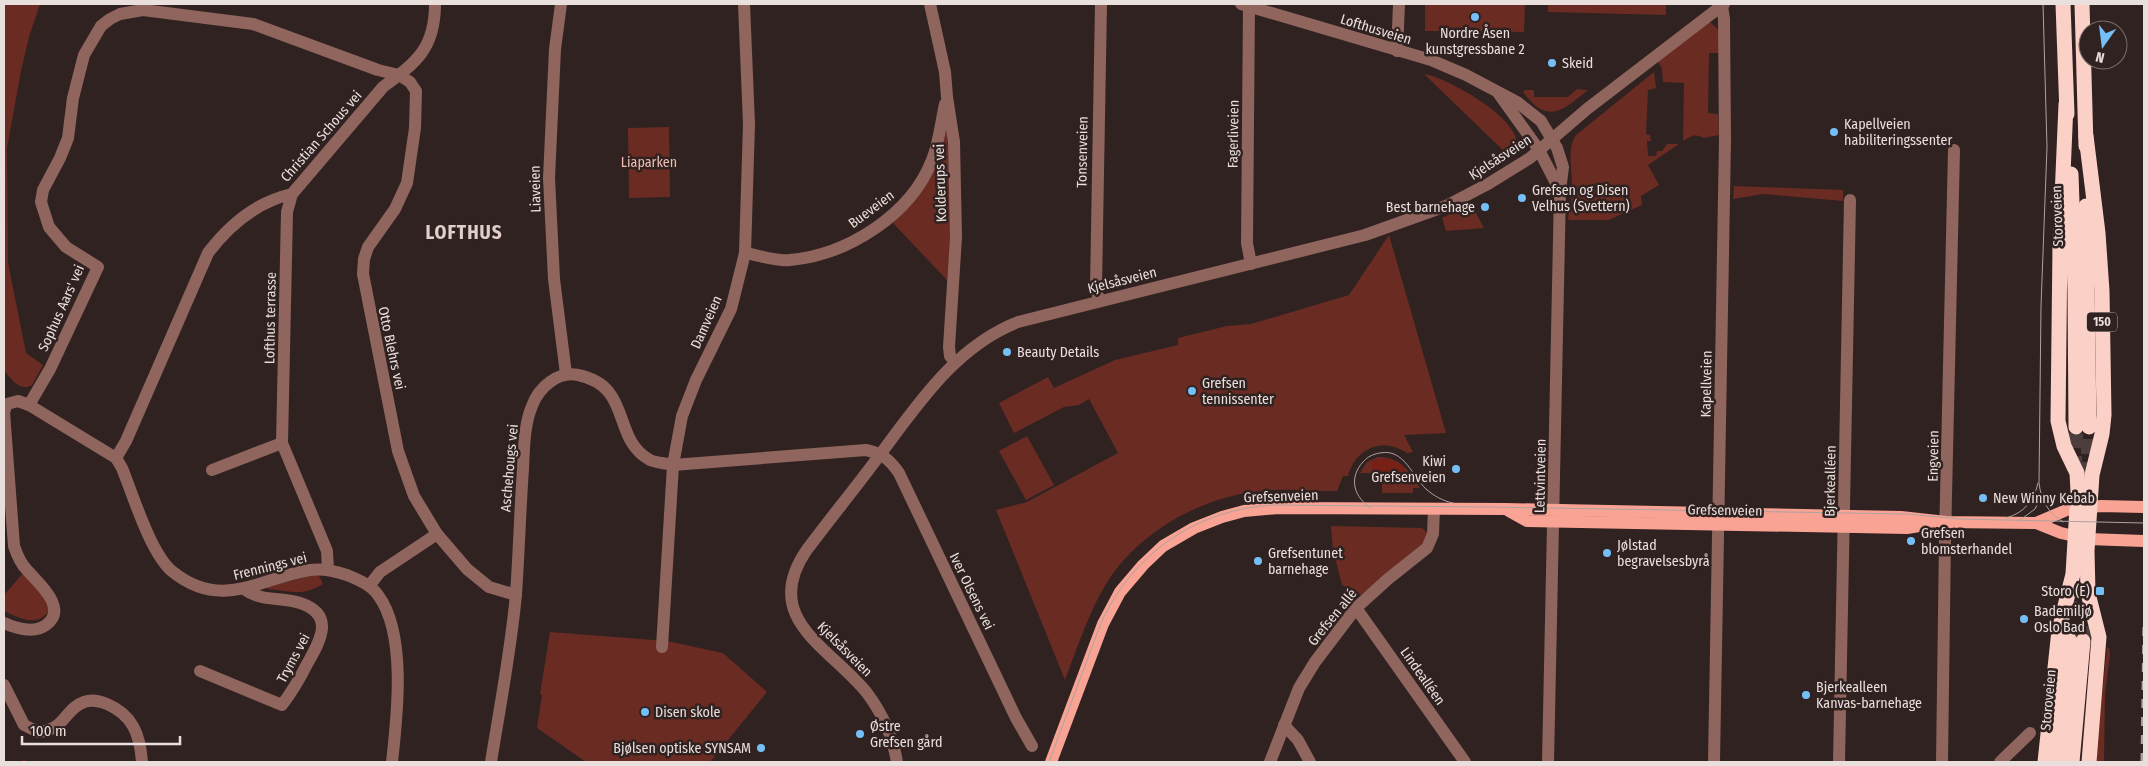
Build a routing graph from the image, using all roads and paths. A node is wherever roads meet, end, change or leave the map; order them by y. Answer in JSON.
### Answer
{"nodes":[{"id":1,"x":435,"y":4,"type":"edge"},
{"id":2,"x":561,"y":4,"type":"edge"},
{"id":3,"x":744,"y":4,"type":"edge"},
{"id":4,"x":930,"y":4,"type":"edge"},
{"id":5,"x":1101,"y":4,"type":"edge"},
{"id":6,"x":1247,"y":4,"type":"edge"},
{"id":7,"x":1399,"y":4,"type":"edge"},
{"id":8,"x":2063,"y":4,"type":"edge"},
{"id":9,"x":2082,"y":4,"type":"edge"},
{"id":10,"x":1723,"y":5,"type":"edge"},
{"id":11,"x":1397,"y":51,"type":"junction"},
{"id":12,"x":399,"y":75,"type":"junction"},
{"id":13,"x":1498,"y":94,"type":"junction"},
{"id":14,"x":947,"y":97,"type":"junction"},
{"id":15,"x":2066,"y":104,"type":"junction"},
{"id":16,"x":2086,"y":136,"type":"junction"},
{"id":17,"x":1552,"y":139,"type":"junction"},
{"id":18,"x":1539,"y":150,"type":"junction"},
{"id":19,"x":1954,"y":150,"type":"dead end"},
{"id":20,"x":1560,"y":191,"type":"junction"},
{"id":21,"x":292,"y":194,"type":"junction"},
{"id":22,"x":1850,"y":200,"type":"dead end"},
{"id":23,"x":745,"y":253,"type":"junction"},
{"id":24,"x":1252,"y":264,"type":"junction"},
{"id":25,"x":1099,"y":301,"type":"junction"},
{"id":26,"x":954,"y":362,"type":"junction"},
{"id":27,"x":566,"y":374,"type":"junction"},
{"id":28,"x":26,"y":403,"type":"junction"},
{"id":29,"x":282,"y":443,"type":"junction"},
{"id":30,"x":881,"y":454,"type":"junction"},
{"id":31,"x":116,"y":458,"type":"junction"},
{"id":32,"x":673,"y":465,"type":"junction"},
{"id":33,"x":212,"y":470,"type":"dead end"},
{"id":34,"x":2084,"y":507,"type":"junction"},
{"id":35,"x":2144,"y":507,"type":"edge"},
{"id":36,"x":1434,"y":509,"type":"junction"},
{"id":37,"x":1554,"y":516,"type":"junction"},
{"id":38,"x":1718,"y":519,"type":"junction"},
{"id":39,"x":1844,"y":522,"type":"junction"},
{"id":40,"x":1946,"y":522,"type":"junction"},
{"id":41,"x":2036,"y":523,"type":"junction"},
{"id":42,"x":436,"y":534,"type":"junction"},
{"id":43,"x":2082,"y":538,"type":"junction"},
{"id":44,"x":2144,"y":541,"type":"edge"},
{"id":45,"x":328,"y":570,"type":"junction"},
{"id":46,"x":369,"y":586,"type":"junction"},
{"id":47,"x":244,"y":589,"type":"junction"},
{"id":48,"x":516,"y":595,"type":"junction"},
{"id":49,"x":1356,"y":608,"type":"junction"},
{"id":50,"x":4,"y":623,"type":"edge"},
{"id":51,"x":662,"y":647,"type":"dead end"},
{"id":52,"x":200,"y":671,"type":"dead end"},
{"id":53,"x":4,"y":685,"type":"edge"},
{"id":54,"x":1284,"y":725,"type":"junction"},
{"id":55,"x":2030,"y":733,"type":"dead end"},
{"id":56,"x":1032,"y":746,"type":"dead end"},
{"id":57,"x":142,"y":762,"type":"edge"},
{"id":58,"x":392,"y":762,"type":"edge"},
{"id":59,"x":491,"y":762,"type":"edge"},
{"id":60,"x":897,"y":762,"type":"edge"},
{"id":61,"x":1051,"y":762,"type":"edge"},
{"id":62,"x":1270,"y":762,"type":"edge"},
{"id":63,"x":1310,"y":762,"type":"edge"},
{"id":64,"x":1465,"y":762,"type":"edge"},
{"id":65,"x":1548,"y":762,"type":"edge"},
{"id":66,"x":1714,"y":762,"type":"edge"},
{"id":67,"x":1839,"y":762,"type":"edge"},
{"id":68,"x":1942,"y":762,"type":"edge"},
{"id":69,"x":2000,"y":762,"type":"edge"},
{"id":70,"x":2045,"y":762,"type":"edge"},
{"id":71,"x":2059,"y":762,"type":"edge"},
{"id":72,"x":2072,"y":762,"type":"edge"},
{"id":73,"x":2089,"y":762,"type":"edge"}],
"edges":[{"from":1,"to":12,"type":"street","name":"Christian Schous vei"},
{"from":2,"to":27,"type":"street","name":"Liaveien"},
{"from":3,"to":23,"type":"street","name":"Damveien"},
{"from":4,"to":14,"type":"street","name":"Kolderups vei"},
{"from":5,"to":25,"type":"street","name":"Tonsenveien"},
{"from":6,"to":11,"type":"street","name":"Lofthusveien"},
{"from":6,"to":24,"type":"street","name":"Fagerliveien"},
{"from":7,"to":11,"type":"street"},
{"from":8,"to":15,"type":"highway","name":"Storoveien","number":"150"},
{"from":9,"to":16,"type":"highway","name":"Storoveien","number":"150"},
{"from":10,"to":17,"type":"street","name":"Kjelsåsveien"},
{"from":10,"to":38,"type":"street","name":"Kapellveien"},
{"from":11,"to":13,"type":"street","name":"Lofthusveien"},
{"from":12,"to":21,"type":"street","name":"Christian Schous vei"},
{"from":12,"to":28,"type":"street","name":"Sophus Aars' vei"},
{"from":12,"to":42,"type":"street","name":"Otto Blehrs vei"},
{"from":13,"to":17,"type":"street","name":"Lofthusveien"},
{"from":13,"to":18,"type":"street","name":"Lofthusveien"},
{"from":14,"to":23,"type":"street","name":"Bueveien"},
{"from":14,"to":26,"type":"street","name":"Kolderups vei"},
{"from":15,"to":16,"type":"highway","name":"Storoveien","number":"150"},
{"from":15,"to":34,"type":"highway","number":"150"},
{"from":16,"to":34,"type":"highway","number":"150"},
{"from":17,"to":18,"type":"street","name":"Kjelsåsveien"},
{"from":17,"to":20,"type":"street","name":"Lettvintveien"},
{"from":18,"to":20,"type":"street","name":"Lettvintveien"},
{"from":18,"to":24,"type":"street","name":"Kjelsåsveien"},
{"from":19,"to":40,"type":"street","name":"Engveien"},
{"from":20,"to":37,"type":"street","name":"Lettvintveien"},
{"from":21,"to":29,"type":"street","name":"Lofthus terrasse"},
{"from":21,"to":31,"type":"street","name":"Christian Schous vei"},
{"from":22,"to":39,"type":"street","name":"Bjerkealléen"},
{"from":23,"to":32,"type":"street","name":"Damveien"},
{"from":24,"to":25,"type":"street","name":"Kjelsåsveien"},
{"from":25,"to":26,"type":"street","name":"Kjelsåsveien"},
{"from":26,"to":30,"type":"street","name":"Kjelsåsveien"},
{"from":27,"to":32,"type":"street"},
{"from":27,"to":48,"type":"street","name":"Aschehougs vei"},
{"from":28,"to":31,"type":"street"},
{"from":28,"to":50,"type":"street"},
{"from":29,"to":33,"type":"street"},
{"from":29,"to":45,"type":"street","name":"Lofthus terrasse"},
{"from":30,"to":32,"type":"street"},
{"from":30,"to":56,"type":"street","name":"Iver Olsens vei"},
{"from":30,"to":60,"type":"street","name":"Kjelsåsveien"},
{"from":31,"to":47,"type":"street","name":"Frennings vei"},
{"from":32,"to":51,"type":"street","name":"Damveien"},
{"from":34,"to":35,"type":"main road","name":"Grefsenveien"},
{"from":34,"to":41,"type":"main road","name":"Grefsenveien"},
{"from":34,"to":43,"type":"highway","number":"150"},
{"from":36,"to":37,"type":"main road","name":"Grefsenveien"},
{"from":36,"to":49,"type":"street","name":"Grefsen allé"},
{"from":36,"to":61,"type":"main road","name":"Grefsenveien"},
{"from":37,"to":38,"type":"main road","name":"Grefsenveien"},
{"from":37,"to":65,"type":"street","name":"Lettvintveien"},
{"from":38,"to":39,"type":"main road","name":"Grefsenveien"},
{"from":38,"to":66,"type":"street","name":"Kapellveien"},
{"from":39,"to":40,"type":"main road","name":"Grefsenveien"},
{"from":39,"to":67,"type":"street","name":"Bjerkealléen"},
{"from":40,"to":41,"type":"main road","name":"Grefsenveien"},
{"from":40,"to":68,"type":"street","name":"Engveien"},
{"from":41,"to":43,"type":"main road","name":"Grefsenveien"},
{"from":42,"to":46,"type":"street"},
{"from":42,"to":48,"type":"street","name":"Otto Blehrs vei"},
{"from":43,"to":44,"type":"main road","name":"Grefsenveien"},
{"from":43,"to":70,"type":"highway","number":"150"},
{"from":43,"to":73,"type":"highway","number":"150"},
{"from":45,"to":46,"type":"street","name":"Frennings vei"},
{"from":45,"to":47,"type":"street","name":"Frennings vei"},
{"from":46,"to":58,"type":"street"},
{"from":47,"to":52,"type":"street","name":"Tryms vei"},
{"from":48,"to":59,"type":"street","name":"Aschehougs vei"},
{"from":49,"to":54,"type":"street","name":"Grefsen allé"},
{"from":49,"to":64,"type":"street","name":"Lindealléen"},
{"from":53,"to":57,"type":"street"},
{"from":54,"to":62,"type":"street","name":"Grefsen allé"},
{"from":54,"to":63,"type":"street"},
{"from":55,"to":69,"type":"street"},
{"from":71,"to":72,"type":"highway","name":"Storoveien"}]}
